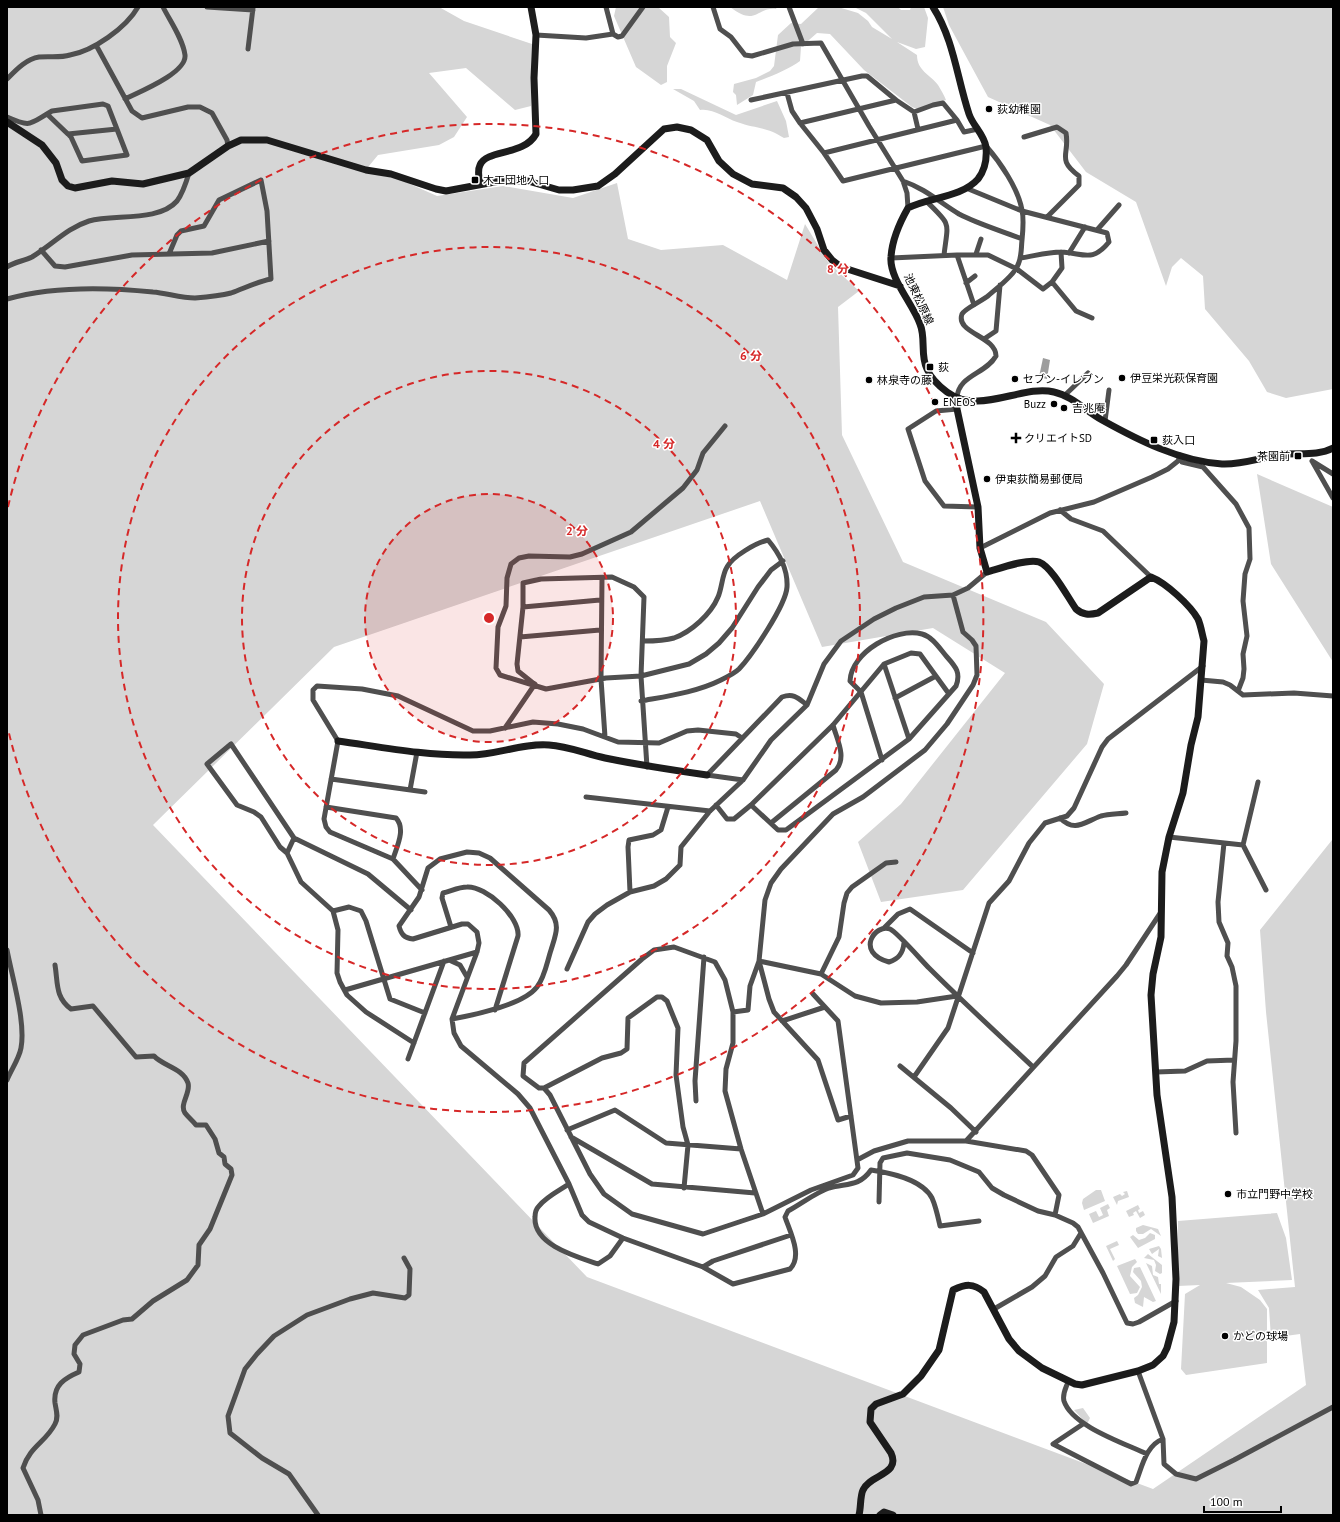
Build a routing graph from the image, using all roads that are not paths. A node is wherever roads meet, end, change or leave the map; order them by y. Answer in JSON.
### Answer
{"nodes":[{"id":1,"x":138,"y":7,"type":"edge"},
{"id":2,"x":163,"y":7,"type":"edge"},
{"id":3,"x":207,"y":7,"type":"edge"},
{"id":4,"x":531,"y":7,"type":"edge"},
{"id":5,"x":606,"y":7,"type":"edge"},
{"id":6,"x":643,"y":7,"type":"edge"},
{"id":7,"x":713,"y":7,"type":"edge"},
{"id":8,"x":789,"y":7,"type":"edge"},
{"id":9,"x":933,"y":7,"type":"edge"},
{"id":10,"x":253,"y":9,"type":"edge"},
{"id":11,"x":613,"y":34,"type":"junction"},
{"id":12,"x":536,"y":35,"type":"junction"},
{"id":13,"x":803,"y":44,"type":"junction"},
{"id":14,"x":96,"y":45,"type":"junction"},
{"id":15,"x":248,"y":49,"type":"dead end"},
{"id":16,"x":7,"y":79,"type":"edge"},
{"id":17,"x":841,"y":80,"type":"junction"},
{"id":18,"x":787,"y":93,"type":"junction"},
{"id":19,"x":125,"y":99,"type":"junction"},
{"id":20,"x":751,"y":100,"type":"dead end"},
{"id":21,"x":896,"y":100,"type":"junction"},
{"id":22,"x":860,"y":109,"type":"junction"},
{"id":23,"x":914,"y":112,"type":"junction"},
{"id":24,"x":47,"y":114,"type":"junction"},
{"id":25,"x":7,"y":117,"type":"edge"},
{"id":26,"x":957,"y":120,"type":"junction"},
{"id":27,"x":7,"y":122,"type":"edge"},
{"id":28,"x":800,"y":123,"type":"junction"},
{"id":29,"x":117,"y":129,"type":"junction"},
{"id":30,"x":918,"y":129,"type":"junction"},
{"id":31,"x":978,"y":129,"type":"junction"},
{"id":32,"x":68,"y":134,"type":"junction"},
{"id":33,"x":1024,"y":137,"type":"dead end"},
{"id":34,"x":877,"y":139,"type":"junction"},
{"id":35,"x":228,"y":146,"type":"junction"},
{"id":36,"x":986,"y":146,"type":"junction"},
{"id":37,"x":824,"y":153,"type":"junction"},
{"id":38,"x":894,"y":168,"type":"junction"},
{"id":39,"x":189,"y":173,"type":"junction"},
{"id":40,"x":903,"y":181,"type":"junction"},
{"id":41,"x":480,"y":184,"type":"junction"},
{"id":42,"x":966,"y":188,"type":"junction"},
{"id":43,"x":938,"y":198,"type":"junction"},
{"id":44,"x":926,"y":202,"type":"junction"},
{"id":45,"x":1119,"y":205,"type":"dead end"},
{"id":46,"x":908,"y":208,"type":"junction"},
{"id":47,"x":1022,"y":211,"type":"junction"},
{"id":48,"x":1047,"y":217,"type":"junction"},
{"id":49,"x":1085,"y":227,"type":"junction"},
{"id":50,"x":1097,"y":230,"type":"junction"},
{"id":51,"x":982,"y":239,"type":"dead end"},
{"id":52,"x":1022,"y":239,"type":"junction"},
{"id":53,"x":269,"y":241,"type":"junction"},
{"id":54,"x":41,"y":250,"type":"junction"},
{"id":55,"x":1061,"y":252,"type":"junction"},
{"id":56,"x":1069,"y":253,"type":"junction"},
{"id":57,"x":169,"y":254,"type":"junction"},
{"id":58,"x":976,"y":254,"type":"junction"},
{"id":59,"x":957,"y":255,"type":"junction"},
{"id":60,"x":944,"y":256,"type":"junction"},
{"id":61,"x":891,"y":258,"type":"junction"},
{"id":62,"x":1021,"y":258,"type":"junction"},
{"id":63,"x":7,"y":267,"type":"edge"},
{"id":64,"x":1017,"y":269,"type":"junction"},
{"id":65,"x":975,"y":276,"type":"dead end"},
{"id":66,"x":1052,"y":282,"type":"junction"},
{"id":67,"x":966,"y":283,"type":"junction"},
{"id":68,"x":1000,"y":285,"type":"junction"},
{"id":69,"x":900,"y":286,"type":"junction"},
{"id":70,"x":7,"y":299,"type":"edge"},
{"id":71,"x":974,"y":305,"type":"junction"},
{"id":72,"x":1092,"y":318,"type":"dead end"},
{"id":73,"x":984,"y":339,"type":"junction"},
{"id":74,"x":1088,"y":373,"type":"dead end"},
{"id":75,"x":1109,"y":390,"type":"dead end"},
{"id":76,"x":1064,"y":396,"type":"junction"},
{"id":77,"x":957,"y":398,"type":"junction"},
{"id":78,"x":957,"y":409,"type":"junction"},
{"id":79,"x":1105,"y":422,"type":"junction"},
{"id":80,"x":725,"y":426,"type":"dead end"},
{"id":81,"x":1333,"y":448,"type":"edge"},
{"id":82,"x":1308,"y":454,"type":"junction"},
{"id":83,"x":1180,"y":455,"type":"junction"},
{"id":84,"x":1312,"y":461,"type":"junction"},
{"id":85,"x":1333,"y":474,"type":"edge"},
{"id":86,"x":1333,"y":498,"type":"edge"},
{"id":87,"x":978,"y":507,"type":"junction"},
{"id":88,"x":1060,"y":510,"type":"junction"},
{"id":89,"x":980,"y":548,"type":"junction"},
{"id":90,"x":783,"y":561,"type":"junction"},
{"id":91,"x":986,"y":572,"type":"junction"},
{"id":92,"x":1151,"y":577,"type":"junction"},
{"id":93,"x":602,"y":578,"type":"junction"},
{"id":94,"x":953,"y":595,"type":"junction"},
{"id":95,"x":600,"y":600,"type":"junction"},
{"id":96,"x":523,"y":607,"type":"junction"},
{"id":97,"x":600,"y":630,"type":"junction"},
{"id":98,"x":520,"y":637,"type":"junction"},
{"id":99,"x":643,"y":641,"type":"junction"},
{"id":100,"x":884,"y":664,"type":"junction"},
{"id":101,"x":1202,"y":666,"type":"junction"},
{"id":102,"x":641,"y":676,"type":"junction"},
{"id":103,"x":936,"y":676,"type":"junction"},
{"id":104,"x":601,"y":679,"type":"junction"},
{"id":105,"x":1201,"y":680,"type":"junction"},
{"id":106,"x":536,"y":684,"type":"junction"},
{"id":107,"x":1238,"y":691,"type":"junction"},
{"id":108,"x":861,"y":692,"type":"junction"},
{"id":109,"x":949,"y":694,"type":"junction"},
{"id":110,"x":1333,"y":696,"type":"edge"},
{"id":111,"x":895,"y":698,"type":"junction"},
{"id":112,"x":641,"y":701,"type":"junction"},
{"id":113,"x":807,"y":705,"type":"junction"},
{"id":114,"x":832,"y":725,"type":"junction"},
{"id":115,"x":505,"y":728,"type":"junction"},
{"id":116,"x":605,"y":737,"type":"junction"},
{"id":117,"x":742,"y":738,"type":"junction"},
{"id":118,"x":908,"y":739,"type":"junction"},
{"id":119,"x":338,"y":741,"type":"junction"},
{"id":120,"x":645,"y":743,"type":"junction"},
{"id":121,"x":417,"y":752,"type":"junction"},
{"id":122,"x":882,"y":760,"type":"junction"},
{"id":123,"x":647,"y":767,"type":"junction"},
{"id":124,"x":706,"y":775,"type":"junction"},
{"id":125,"x":331,"y":779,"type":"junction"},
{"id":126,"x":743,"y":780,"type":"junction"},
{"id":127,"x":1258,"y":782,"type":"dead end"},
{"id":128,"x":410,"y":790,"type":"junction"},
{"id":129,"x":425,"y":792,"type":"dead end"},
{"id":130,"x":586,"y":797,"type":"dead end"},
{"id":131,"x":716,"y":805,"type":"junction"},
{"id":132,"x":751,"y":805,"type":"junction"},
{"id":133,"x":326,"y":807,"type":"junction"},
{"id":134,"x":668,"y":807,"type":"junction"},
{"id":135,"x":710,"y":812,"type":"junction"},
{"id":136,"x":1126,"y":814,"type":"dead end"},
{"id":137,"x":1060,"y":818,"type":"junction"},
{"id":138,"x":771,"y":823,"type":"junction"},
{"id":139,"x":1169,"y":837,"type":"junction"},
{"id":140,"x":294,"y":838,"type":"junction"},
{"id":141,"x":1224,"y":843,"type":"junction"},
{"id":142,"x":1243,"y":845,"type":"junction"},
{"id":143,"x":287,"y":853,"type":"junction"},
{"id":144,"x":393,"y":860,"type":"junction"},
{"id":145,"x":896,"y":862,"type":"dead end"},
{"id":146,"x":422,"y":890,"type":"junction"},
{"id":147,"x":1266,"y":890,"type":"dead end"},
{"id":148,"x":630,"y":892,"type":"junction"},
{"id":149,"x":411,"y":910,"type":"junction"},
{"id":150,"x":333,"y":911,"type":"junction"},
{"id":151,"x":1161,"y":912,"type":"junction"},
{"id":152,"x":451,"y":927,"type":"junction"},
{"id":153,"x":884,"y":928,"type":"junction"},
{"id":154,"x":904,"y":943,"type":"junction"},
{"id":155,"x":7,"y":950,"type":"edge"},
{"id":156,"x":477,"y":952,"type":"junction"},
{"id":157,"x":973,"y":952,"type":"junction"},
{"id":158,"x":704,"y":957,"type":"junction"},
{"id":159,"x":447,"y":961,"type":"junction"},
{"id":160,"x":759,"y":961,"type":"junction"},
{"id":161,"x":55,"y":965,"type":"dead end"},
{"id":162,"x":568,"y":969,"type":"dead end"},
{"id":163,"x":821,"y":974,"type":"junction"},
{"id":164,"x":384,"y":978,"type":"junction"},
{"id":165,"x":467,"y":978,"type":"junction"},
{"id":166,"x":345,"y":990,"type":"junction"},
{"id":167,"x":813,"y":994,"type":"dead end"},
{"id":168,"x":957,"y":996,"type":"junction"},
{"id":169,"x":824,"y":1006,"type":"junction"},
{"id":170,"x":495,"y":1010,"type":"junction"},
{"id":171,"x":733,"y":1012,"type":"junction"},
{"id":172,"x":425,"y":1013,"type":"junction"},
{"id":173,"x":452,"y":1019,"type":"junction"},
{"id":174,"x":782,"y":1021,"type":"junction"},
{"id":175,"x":414,"y":1043,"type":"junction"},
{"id":176,"x":408,"y":1059,"type":"dead end"},
{"id":177,"x":1234,"y":1060,"type":"junction"},
{"id":178,"x":900,"y":1066,"type":"dead end"},
{"id":179,"x":1033,"y":1067,"type":"junction"},
{"id":180,"x":1156,"y":1072,"type":"junction"},
{"id":181,"x":914,"y":1077,"type":"junction"},
{"id":182,"x":7,"y":1080,"type":"edge"},
{"id":183,"x":544,"y":1088,"type":"junction"},
{"id":184,"x":696,"y":1101,"type":"dead end"},
{"id":185,"x":851,"y":1116,"type":"junction"},
{"id":186,"x":566,"y":1130,"type":"junction"},
{"id":187,"x":976,"y":1132,"type":"junction"},
{"id":188,"x":1236,"y":1133,"type":"dead end"},
{"id":189,"x":571,"y":1137,"type":"junction"},
{"id":190,"x":966,"y":1141,"type":"junction"},
{"id":191,"x":688,"y":1145,"type":"junction"},
{"id":192,"x":741,"y":1149,"type":"junction"},
{"id":193,"x":857,"y":1160,"type":"junction"},
{"id":194,"x":880,"y":1171,"type":"junction"},
{"id":195,"x":569,"y":1184,"type":"junction"},
{"id":196,"x":684,"y":1188,"type":"junction"},
{"id":197,"x":755,"y":1193,"type":"junction"},
{"id":198,"x":880,"y":1202,"type":"dead end"},
{"id":199,"x":763,"y":1214,"type":"junction"},
{"id":200,"x":1055,"y":1215,"type":"junction"},
{"id":201,"x":979,"y":1221,"type":"dead end"},
{"id":202,"x":1081,"y":1233,"type":"junction"},
{"id":203,"x":791,"y":1235,"type":"junction"},
{"id":204,"x":623,"y":1238,"type":"junction"},
{"id":205,"x":404,"y":1258,"type":"dead end"},
{"id":206,"x":703,"y":1267,"type":"junction"},
{"id":207,"x":1176,"y":1301,"type":"junction"},
{"id":208,"x":994,"y":1309,"type":"junction"},
{"id":209,"x":1138,"y":1371,"type":"junction"},
{"id":210,"x":1068,"y":1382,"type":"junction"},
{"id":211,"x":1333,"y":1407,"type":"edge"},
{"id":212,"x":1083,"y":1424,"type":"junction"},
{"id":213,"x":1163,"y":1439,"type":"junction"},
{"id":214,"x":1147,"y":1454,"type":"junction"},
{"id":215,"x":41,"y":1515,"type":"edge"},
{"id":216,"x":318,"y":1515,"type":"edge"},
{"id":217,"x":859,"y":1515,"type":"edge"},
{"id":218,"x":880,"y":1515,"type":"edge"},
{"id":219,"x":893,"y":1515,"type":"edge"}],
"edges":[{"from":1,"to":14,"type":"street"},
{"from":2,"to":19,"type":"street"},
{"from":3,"to":10,"type":"street"},
{"from":4,"to":12,"type":"street"},
{"from":5,"to":11,"type":"street"},
{"from":6,"to":11,"type":"street"},
{"from":7,"to":13,"type":"street"},
{"from":8,"to":13,"type":"street"},
{"from":9,"to":31,"type":"street"},
{"from":10,"to":15,"type":"street"},
{"from":11,"to":12,"type":"street"},
{"from":12,"to":41,"type":"street"},
{"from":13,"to":17,"type":"street"},
{"from":14,"to":16,"type":"street"},
{"from":14,"to":19,"type":"street"},
{"from":17,"to":18,"type":"street"},
{"from":17,"to":21,"type":"street"},
{"from":17,"to":22,"type":"street"},
{"from":18,"to":20,"type":"street"},
{"from":18,"to":28,"type":"street"},
{"from":19,"to":35,"type":"street"},
{"from":21,"to":22,"type":"street"},
{"from":21,"to":23,"type":"street"},
{"from":22,"to":28,"type":"street"},
{"from":22,"to":34,"type":"street"},
{"from":23,"to":26,"type":"street"},
{"from":23,"to":30,"type":"street"},
{"from":24,"to":25,"type":"street"},
{"from":24,"to":29,"type":"street"},
{"from":24,"to":32,"type":"street"},
{"from":26,"to":30,"type":"street"},
{"from":26,"to":31,"type":"street"},
{"from":27,"to":39,"type":"street"},
{"from":28,"to":37,"type":"street"},
{"from":29,"to":32,"type":"street"},
{"from":29,"to":32,"type":"street"},
{"from":30,"to":34,"type":"street"},
{"from":31,"to":36,"type":"street"},
{"from":33,"to":48,"type":"street"},
{"from":34,"to":37,"type":"street"},
{"from":34,"to":38,"type":"street"},
{"from":35,"to":39,"type":"street"},
{"from":35,"to":41,"type":"street"},
{"from":36,"to":38,"type":"street"},
{"from":36,"to":42,"type":"street"},
{"from":36,"to":47,"type":"street"},
{"from":37,"to":38,"type":"street"},
{"from":38,"to":40,"type":"street"},
{"from":39,"to":54,"type":"street"},
{"from":40,"to":43,"type":"street"},
{"from":40,"to":46,"type":"street"},
{"from":41,"to":69,"type":"street"},
{"from":42,"to":43,"type":"street"},
{"from":42,"to":47,"type":"street"},
{"from":43,"to":44,"type":"street"},
{"from":43,"to":52,"type":"street"},
{"from":44,"to":46,"type":"street"},
{"from":44,"to":60,"type":"street"},
{"from":45,"to":50,"type":"street"},
{"from":46,"to":61,"type":"street"},
{"from":47,"to":48,"type":"street"},
{"from":47,"to":52,"type":"street"},
{"from":48,"to":49,"type":"street"},
{"from":49,"to":50,"type":"street"},
{"from":49,"to":56,"type":"street"},
{"from":50,"to":56,"type":"street"},
{"from":51,"to":58,"type":"street"},
{"from":52,"to":62,"type":"street"},
{"from":53,"to":57,"type":"street"},
{"from":53,"to":57,"type":"street"},
{"from":53,"to":70,"type":"street"},
{"from":54,"to":57,"type":"street"},
{"from":54,"to":63,"type":"street"},
{"from":55,"to":56,"type":"street"},
{"from":55,"to":62,"type":"street"},
{"from":55,"to":66,"type":"street"},
{"from":58,"to":59,"type":"street"},
{"from":58,"to":64,"type":"street"},
{"from":59,"to":60,"type":"street"},
{"from":59,"to":67,"type":"street"},
{"from":60,"to":61,"type":"street"},
{"from":61,"to":69,"type":"street","name":"池東松原線"},
{"from":62,"to":64,"type":"street"},
{"from":64,"to":66,"type":"street"},
{"from":64,"to":68,"type":"street"},
{"from":65,"to":67,"type":"street"},
{"from":66,"to":72,"type":"street"},
{"from":67,"to":71,"type":"street"},
{"from":68,"to":71,"type":"street"},
{"from":68,"to":73,"type":"street"},
{"from":69,"to":77,"type":"street","name":"池東松原線"},
{"from":71,"to":73,"type":"street"},
{"from":73,"to":77,"type":"street"},
{"from":74,"to":76,"type":"street"},
{"from":75,"to":79,"type":"street"},
{"from":76,"to":77,"type":"street","name":"池東松原線"},
{"from":76,"to":79,"type":"street","name":"池東松原線"},
{"from":77,"to":78,"type":"street"},
{"from":78,"to":87,"type":"street"},
{"from":78,"to":87,"type":"street"},
{"from":79,"to":83,"type":"street","name":"池東松原線"},
{"from":80,"to":106,"type":"street"},
{"from":81,"to":82,"type":"street","name":"池東松原線"},
{"from":82,"to":83,"type":"street","name":"池東松原線"},
{"from":82,"to":84,"type":"street"},
{"from":83,"to":88,"type":"street"},
{"from":83,"to":107,"type":"street"},
{"from":84,"to":85,"type":"street"},
{"from":84,"to":86,"type":"street"},
{"from":87,"to":89,"type":"street"},
{"from":88,"to":89,"type":"street"},
{"from":88,"to":92,"type":"street"},
{"from":89,"to":91,"type":"street"},
{"from":90,"to":99,"type":"street"},
{"from":90,"to":102,"type":"street"},
{"from":90,"to":112,"type":"street"},
{"from":91,"to":92,"type":"street"},
{"from":91,"to":94,"type":"street"},
{"from":92,"to":101,"type":"street"},
{"from":93,"to":95,"type":"street"},
{"from":93,"to":96,"type":"street"},
{"from":93,"to":99,"type":"street"},
{"from":94,"to":113,"type":"street"},
{"from":94,"to":160,"type":"street"},
{"from":95,"to":96,"type":"street"},
{"from":95,"to":97,"type":"street"},
{"from":96,"to":98,"type":"street"},
{"from":97,"to":98,"type":"street"},
{"from":97,"to":104,"type":"street"},
{"from":98,"to":106,"type":"street"},
{"from":99,"to":102,"type":"street"},
{"from":100,"to":103,"type":"street"},
{"from":100,"to":108,"type":"street"},
{"from":100,"to":111,"type":"street"},
{"from":101,"to":105,"type":"street"},
{"from":101,"to":137,"type":"street"},
{"from":102,"to":104,"type":"street"},
{"from":102,"to":112,"type":"street"},
{"from":103,"to":109,"type":"street"},
{"from":103,"to":111,"type":"street"},
{"from":104,"to":106,"type":"street"},
{"from":104,"to":116,"type":"street"},
{"from":105,"to":107,"type":"street"},
{"from":105,"to":139,"type":"street"},
{"from":106,"to":115,"type":"street"},
{"from":107,"to":110,"type":"street"},
{"from":108,"to":109,"type":"street"},
{"from":108,"to":114,"type":"street"},
{"from":108,"to":122,"type":"street"},
{"from":109,"to":118,"type":"street"},
{"from":111,"to":118,"type":"street"},
{"from":112,"to":120,"type":"street"},
{"from":113,"to":117,"type":"street"},
{"from":113,"to":126,"type":"street"},
{"from":114,"to":132,"type":"street"},
{"from":114,"to":138,"type":"street"},
{"from":115,"to":116,"type":"street"},
{"from":115,"to":119,"type":"street"},
{"from":116,"to":120,"type":"street"},
{"from":117,"to":120,"type":"street"},
{"from":117,"to":124,"type":"street"},
{"from":118,"to":122,"type":"street"},
{"from":119,"to":121,"type":"street"},
{"from":119,"to":125,"type":"street"},
{"from":120,"to":123,"type":"street"},
{"from":121,"to":123,"type":"street"},
{"from":121,"to":128,"type":"street"},
{"from":122,"to":138,"type":"street"},
{"from":123,"to":124,"type":"street"},
{"from":124,"to":126,"type":"street"},
{"from":125,"to":128,"type":"street"},
{"from":125,"to":133,"type":"street"},
{"from":126,"to":131,"type":"street"},
{"from":127,"to":142,"type":"street"},
{"from":128,"to":129,"type":"street"},
{"from":130,"to":134,"type":"street"},
{"from":131,"to":132,"type":"street"},
{"from":131,"to":135,"type":"street"},
{"from":132,"to":138,"type":"street"},
{"from":133,"to":144,"type":"street"},
{"from":133,"to":144,"type":"street"},
{"from":134,"to":135,"type":"street"},
{"from":134,"to":148,"type":"street"},
{"from":135,"to":148,"type":"street"},
{"from":136,"to":137,"type":"street"},
{"from":137,"to":157,"type":"street"},
{"from":139,"to":141,"type":"street"},
{"from":139,"to":151,"type":"street"},
{"from":140,"to":143,"type":"street"},
{"from":140,"to":143,"type":"street"},
{"from":140,"to":149,"type":"street"},
{"from":141,"to":142,"type":"street"},
{"from":141,"to":177,"type":"street"},
{"from":142,"to":147,"type":"street"},
{"from":143,"to":150,"type":"street"},
{"from":144,"to":146,"type":"street"},
{"from":145,"to":163,"type":"street"},
{"from":146,"to":149,"type":"street"},
{"from":146,"to":170,"type":"street"},
{"from":148,"to":162,"type":"street"},
{"from":149,"to":152,"type":"street"},
{"from":150,"to":164,"type":"street"},
{"from":150,"to":166,"type":"street"},
{"from":151,"to":179,"type":"street"},
{"from":151,"to":180,"type":"street"},
{"from":152,"to":156,"type":"street"},
{"from":152,"to":170,"type":"street"},
{"from":153,"to":154,"type":"street"},
{"from":153,"to":154,"type":"street"},
{"from":153,"to":157,"type":"street"},
{"from":154,"to":168,"type":"street"},
{"from":155,"to":182,"type":"street"},
{"from":156,"to":159,"type":"street"},
{"from":156,"to":165,"type":"street"},
{"from":157,"to":168,"type":"street"},
{"from":158,"to":171,"type":"street"},
{"from":158,"to":183,"type":"street"},
{"from":158,"to":184,"type":"street"},
{"from":159,"to":164,"type":"street"},
{"from":159,"to":165,"type":"street"},
{"from":159,"to":172,"type":"street"},
{"from":160,"to":163,"type":"street"},
{"from":160,"to":171,"type":"street"},
{"from":160,"to":174,"type":"street"},
{"from":161,"to":215,"type":"street"},
{"from":163,"to":168,"type":"street"},
{"from":164,"to":166,"type":"street"},
{"from":164,"to":172,"type":"street"},
{"from":165,"to":173,"type":"street"},
{"from":166,"to":175,"type":"street"},
{"from":167,"to":169,"type":"street"},
{"from":168,"to":179,"type":"street"},
{"from":168,"to":181,"type":"street"},
{"from":169,"to":174,"type":"street"},
{"from":169,"to":185,"type":"street"},
{"from":170,"to":173,"type":"street"},
{"from":171,"to":192,"type":"street"},
{"from":172,"to":175,"type":"street"},
{"from":173,"to":195,"type":"street"},
{"from":174,"to":185,"type":"street"},
{"from":175,"to":176,"type":"street"},
{"from":177,"to":180,"type":"street"},
{"from":177,"to":188,"type":"street"},
{"from":178,"to":181,"type":"street"},
{"from":179,"to":187,"type":"street"},
{"from":180,"to":207,"type":"street"},
{"from":181,"to":187,"type":"street"},
{"from":183,"to":186,"type":"street"},
{"from":183,"to":191,"type":"street"},
{"from":185,"to":193,"type":"street"},
{"from":186,"to":189,"type":"street"},
{"from":186,"to":191,"type":"street"},
{"from":187,"to":190,"type":"street"},
{"from":189,"to":196,"type":"street"},
{"from":189,"to":199,"type":"street"},
{"from":190,"to":193,"type":"street"},
{"from":190,"to":200,"type":"street"},
{"from":191,"to":192,"type":"street"},
{"from":191,"to":196,"type":"street"},
{"from":192,"to":197,"type":"street"},
{"from":193,"to":199,"type":"street"},
{"from":194,"to":198,"type":"street"},
{"from":194,"to":200,"type":"street"},
{"from":194,"to":201,"type":"street"},
{"from":194,"to":203,"type":"street"},
{"from":195,"to":204,"type":"street"},
{"from":195,"to":204,"type":"street"},
{"from":196,"to":197,"type":"street"},
{"from":197,"to":199,"type":"street"},
{"from":200,"to":202,"type":"street"},
{"from":202,"to":207,"type":"street"},
{"from":202,"to":208,"type":"street"},
{"from":203,"to":206,"type":"street"},
{"from":203,"to":206,"type":"street"},
{"from":204,"to":206,"type":"street"},
{"from":205,"to":216,"type":"street"},
{"from":207,"to":209,"type":"street"},
{"from":208,"to":210,"type":"street"},
{"from":208,"to":217,"type":"street"},
{"from":209,"to":210,"type":"street"},
{"from":209,"to":213,"type":"street"},
{"from":210,"to":212,"type":"street"},
{"from":211,"to":213,"type":"street"},
{"from":212,"to":214,"type":"street"},
{"from":212,"to":214,"type":"street"},
{"from":213,"to":214,"type":"street"},
{"from":218,"to":219,"type":"street"}]}
